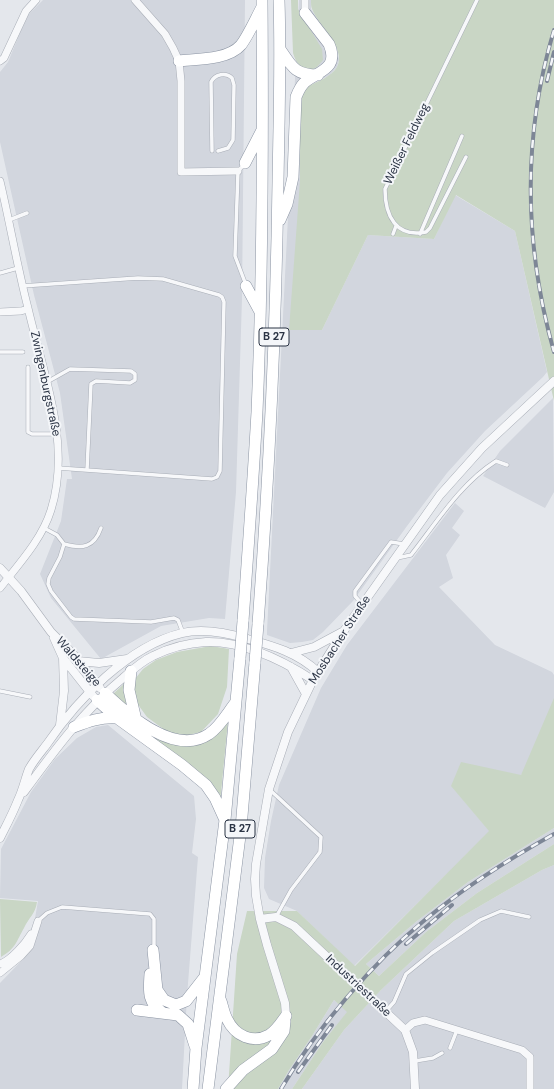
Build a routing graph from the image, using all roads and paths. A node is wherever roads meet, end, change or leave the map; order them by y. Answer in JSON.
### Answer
{"nodes":[{"id":1,"x":36,"y":0,"type":"edge"},
{"id":2,"x":135,"y":0,"type":"edge"},
{"id":3,"x":279,"y":0,"type":"edge"},
{"id":4,"x":305,"y":0,"type":"edge"},
{"id":5,"x":477,"y":0,"type":"edge"},
{"id":6,"x":262,"y":3,"type":"edge"},
{"id":7,"x":305,"y":13,"type":"joint"},
{"id":8,"x":280,"y":49,"type":"junction"},
{"id":9,"x":0,"y":61,"type":"edge"},
{"id":10,"x":179,"y":61,"type":"junction"},
{"id":11,"x":318,"y":75,"type":"junction"},
{"id":12,"x":263,"y":127,"type":"junction"},
{"id":13,"x":462,"y":136,"type":"dead end"},
{"id":14,"x":212,"y":151,"type":"dead end"},
{"id":15,"x":218,"y":151,"type":"dead end"},
{"id":16,"x":466,"y":157,"type":"dead end"},
{"id":17,"x":242,"y":167,"type":"junction"},
{"id":18,"x":0,"y":181,"type":"edge"},
{"id":19,"x":27,"y":213,"type":"dead end"},
{"id":20,"x":9,"y":220,"type":"junction"},
{"id":21,"x":278,"y":224,"type":"junction"},
{"id":22,"x":396,"y":226,"type":"junction"},
{"id":23,"x":393,"y":234,"type":"dead end"},
{"id":24,"x":420,"y":234,"type":"junction"},
{"id":25,"x":18,"y":268,"type":"junction"},
{"id":26,"x":0,"y":273,"type":"edge"},
{"id":27,"x":22,"y":286,"type":"junction"},
{"id":28,"x":246,"y":286,"type":"joint"},
{"id":29,"x":28,"y":309,"type":"junction"},
{"id":30,"x":0,"y":312,"type":"edge"},
{"id":31,"x":260,"y":312,"type":"junction"},
{"id":32,"x":0,"y":352,"type":"edge"},
{"id":33,"x":23,"y":352,"type":"dead end"},
{"id":34,"x":28,"y":367,"type":"dead end"},
{"id":35,"x":554,"y":381,"type":"edge"},
{"id":36,"x":47,"y":382,"type":"junction"},
{"id":37,"x":57,"y":434,"type":"junction"},
{"id":38,"x":507,"y":465,"type":"dead end"},
{"id":39,"x":58,"y":468,"type":"junction"},
{"id":40,"x":87,"y":470,"type":"junction"},
{"id":41,"x":44,"y":528,"type":"junction"},
{"id":42,"x":101,"y":528,"type":"dead end"},
{"id":43,"x":64,"y":544,"type":"junction"},
{"id":44,"x":404,"y":544,"type":"junction"},
{"id":45,"x":394,"y":558,"type":"junction"},
{"id":46,"x":0,"y":568,"type":"edge"},
{"id":47,"x":9,"y":576,"type":"junction"},
{"id":48,"x":0,"y":588,"type":"edge"},
{"id":49,"x":362,"y":604,"type":"junction"},
{"id":50,"x":51,"y":632,"type":"junction"},
{"id":51,"x":343,"y":632,"type":"junction"},
{"id":52,"x":183,"y":633,"type":"junction"},
{"id":53,"x":291,"y":653,"type":"junction"},
{"id":54,"x":63,"y":658,"type":"junction"},
{"id":55,"x":127,"y":659,"type":"junction"},
{"id":56,"x":78,"y":661,"type":"junction"},
{"id":57,"x":291,"y":666,"type":"junction"},
{"id":58,"x":131,"y":671,"type":"junction"},
{"id":59,"x":318,"y":672,"type":"junction"},
{"id":60,"x":313,"y":680,"type":"junction"},
{"id":61,"x":0,"y":692,"type":"edge"},
{"id":62,"x":98,"y":692,"type":"junction"},
{"id":63,"x":306,"y":694,"type":"junction"},
{"id":64,"x":30,"y":697,"type":"dead end"},
{"id":65,"x":237,"y":701,"type":"junction"},
{"id":66,"x":117,"y":718,"type":"junction"},
{"id":67,"x":136,"y":720,"type":"junction"},
{"id":68,"x":60,"y":725,"type":"junction"},
{"id":69,"x":74,"y":727,"type":"junction"},
{"id":70,"x":269,"y":789,"type":"junction"},
{"id":71,"x":19,"y":799,"type":"junction"},
{"id":72,"x":225,"y":820,"type":"junction"},
{"id":73,"x":0,"y":838,"type":"edge"},
{"id":74,"x":276,"y":917,"type":"junction"},
{"id":75,"x":529,"y":917,"type":"dead end"},
{"id":76,"x":260,"y":919,"type":"junction"},
{"id":77,"x":38,"y":922,"type":"junction"},
{"id":78,"x":154,"y":950,"type":"junction"},
{"id":79,"x":0,"y":964,"type":"edge"},
{"id":80,"x":0,"y":973,"type":"edge"},
{"id":81,"x":206,"y":975,"type":"junction"},
{"id":82,"x":220,"y":996,"type":"junction"},
{"id":83,"x":137,"y":1010,"type":"dead end"},
{"id":84,"x":386,"y":1011,"type":"junction"},
{"id":85,"x":163,"y":1013,"type":"junction"},
{"id":86,"x":286,"y":1016,"type":"junction"},
{"id":87,"x":457,"y":1029,"type":"junction"},
{"id":88,"x":405,"y":1030,"type":"junction"},
{"id":89,"x":196,"y":1048,"type":"junction"},
{"id":90,"x":450,"y":1048,"type":"dead end"},
{"id":91,"x":442,"y":1053,"type":"dead end"},
{"id":92,"x":414,"y":1061,"type":"junction"},
{"id":93,"x":193,"y":1089,"type":"edge"},
{"id":94,"x":208,"y":1089,"type":"edge"},
{"id":95,"x":226,"y":1089,"type":"edge"},
{"id":96,"x":415,"y":1089,"type":"edge"},
{"id":97,"x":530,"y":1089,"type":"edge"}],
"edges":[{"from":1,"to":9,"type":"street"},
{"from":2,"to":10,"type":"street"},
{"from":3,"to":8,"type":"highway","number":"B 27"},
{"from":4,"to":7,"type":"street"},
{"from":5,"to":22,"type":"lane","name":"Weißer Feldweg"},
{"from":6,"to":10,"type":"highway"},
{"from":6,"to":12,"type":"highway","number":"B 27"},
{"from":7,"to":11,"type":"highway"},
{"from":8,"to":11,"type":"highway"},
{"from":8,"to":21,"type":"highway","number":"B 27"},
{"from":10,"to":17,"type":"street"},
{"from":11,"to":21,"type":"highway"},
{"from":12,"to":17,"type":"highway"},
{"from":12,"to":31,"type":"highway","number":"B 27"},
{"from":13,"to":24,"type":"lane"},
{"from":14,"to":15,"type":"lane"},
{"from":16,"to":24,"type":"lane"},
{"from":17,"to":28,"type":"lane"},
{"from":18,"to":20,"type":"street","name":"Zwingenburgstraße"},
{"from":19,"to":20,"type":"lane"},
{"from":20,"to":25,"type":"street","name":"Zwingenburgstraße"},
{"from":21,"to":82,"type":"highway","number":"B 27","bridge":true},
{"from":22,"to":23,"type":"lane"},
{"from":22,"to":24,"type":"lane"},
{"from":25,"to":26,"type":"lane"},
{"from":25,"to":27,"type":"street","name":"Zwingenburgstraße"},
{"from":27,"to":29,"type":"street","name":"Zwingenburgstraße"},
{"from":27,"to":40,"type":"lane"},
{"from":28,"to":31,"type":"highway"},
{"from":29,"to":30,"type":"street"},
{"from":29,"to":36,"type":"street","name":"Zwingenburgstraße"},
{"from":31,"to":65,"type":"highway","number":"B 27","bridge":true},
{"from":32,"to":33,"type":"lane"},
{"from":34,"to":37,"type":"lane"},
{"from":35,"to":44,"type":"street","name":"Mosbacher Straße"},
{"from":36,"to":37,"type":"street","name":"Zwingenburgstraße"},
{"from":36,"to":40,"type":"lane"},
{"from":37,"to":39,"type":"street","name":"Zwingenburgstraße"},
{"from":38,"to":45,"type":"lane"},
{"from":39,"to":40,"type":"lane"},
{"from":39,"to":41,"type":"street","name":"Zwingenburgstraße"},
{"from":41,"to":43,"type":"lane"},
{"from":41,"to":47,"type":"street","name":"Zwingenburgstraße"},
{"from":42,"to":43,"type":"lane"},
{"from":43,"to":52,"type":"lane"},
{"from":44,"to":45,"type":"street","name":"Mosbacher Straße"},
{"from":44,"to":49,"type":"lane"},
{"from":45,"to":49,"type":"street","name":"Mosbacher Straße"},
{"from":46,"to":47,"type":"street","name":"Waldsteige"},
{"from":47,"to":48,"type":"street","name":"Zwingenburgstraße"},
{"from":47,"to":50,"type":"street","name":"Waldsteige"},
{"from":49,"to":51,"type":"street","name":"Mosbacher Straße"},
{"from":50,"to":54,"type":"street","name":"Waldsteige"},
{"from":50,"to":56,"type":"street","name":"Waldsteige"},
{"from":51,"to":53,"type":"street"},
{"from":51,"to":59,"type":"street","name":"Mosbacher Straße"},
{"from":52,"to":53,"type":"street"},
{"from":52,"to":55,"type":"street"},
{"from":53,"to":59,"type":"street"},
{"from":54,"to":62,"type":"street","name":"Waldsteige"},
{"from":54,"to":68,"type":"street"},
{"from":55,"to":56,"type":"street"},
{"from":55,"to":62,"type":"street"},
{"from":56,"to":62,"type":"street","name":"Waldsteige"},
{"from":57,"to":58,"type":"street"},
{"from":57,"to":60,"type":"street"},
{"from":57,"to":63,"type":"street"},
{"from":58,"to":62,"type":"street"},
{"from":58,"to":67,"type":"highway"},
{"from":59,"to":60,"type":"street","name":"Mosbacher Straße","number":"B 27"},
{"from":60,"to":63,"type":"street","name":"Mosbacher Straße","number":"B 27"},
{"from":61,"to":64,"type":"lane"},
{"from":62,"to":66,"type":"highway"},
{"from":62,"to":67,"type":"highway"},
{"from":62,"to":68,"type":"street"},
{"from":62,"to":69,"type":"street"},
{"from":63,"to":70,"type":"street","name":"Mosbacher Straße","number":"B 27"},
{"from":65,"to":67,"type":"highway"},
{"from":65,"to":72,"type":"highway","number":"B 27"},
{"from":66,"to":69,"type":"highway"},
{"from":66,"to":72,"type":"highway"},
{"from":68,"to":71,"type":"street"},
{"from":69,"to":71,"type":"street"},
{"from":70,"to":74,"type":"lane"},
{"from":70,"to":76,"type":"street","name":"Mosbacher Straße","number":"B 27"},
{"from":71,"to":73,"type":"street"},
{"from":72,"to":81,"type":"highway","number":"B 27"},
{"from":74,"to":76,"type":"street"},
{"from":74,"to":84,"type":"street","name":"Industriestraße"},
{"from":75,"to":84,"type":"lane"},
{"from":76,"to":86,"type":"street","name":"Mosbacher Straße"},
{"from":77,"to":78,"type":"lane"},
{"from":77,"to":79,"type":"street"},
{"from":77,"to":80,"type":"street"},
{"from":78,"to":81,"type":"highway"},
{"from":78,"to":85,"type":"highway"},
{"from":81,"to":89,"type":"highway","number":"B 27"},
{"from":82,"to":86,"type":"highway"},
{"from":82,"to":94,"type":"highway","number":"B 27"},
{"from":83,"to":85,"type":"highway"},
{"from":84,"to":88,"type":"street","name":"Industriestraße"},
{"from":85,"to":89,"type":"highway"},
{"from":86,"to":95,"type":"highway"},
{"from":87,"to":88,"type":"street"},
{"from":87,"to":90,"type":"lane"},
{"from":87,"to":97,"type":"street"},
{"from":88,"to":92,"type":"street","name":"Industriestraße"},
{"from":89,"to":93,"type":"highway","number":"B 27"},
{"from":91,"to":92,"type":"lane"},
{"from":92,"to":96,"type":"street","name":"Industriestraße"}]}
